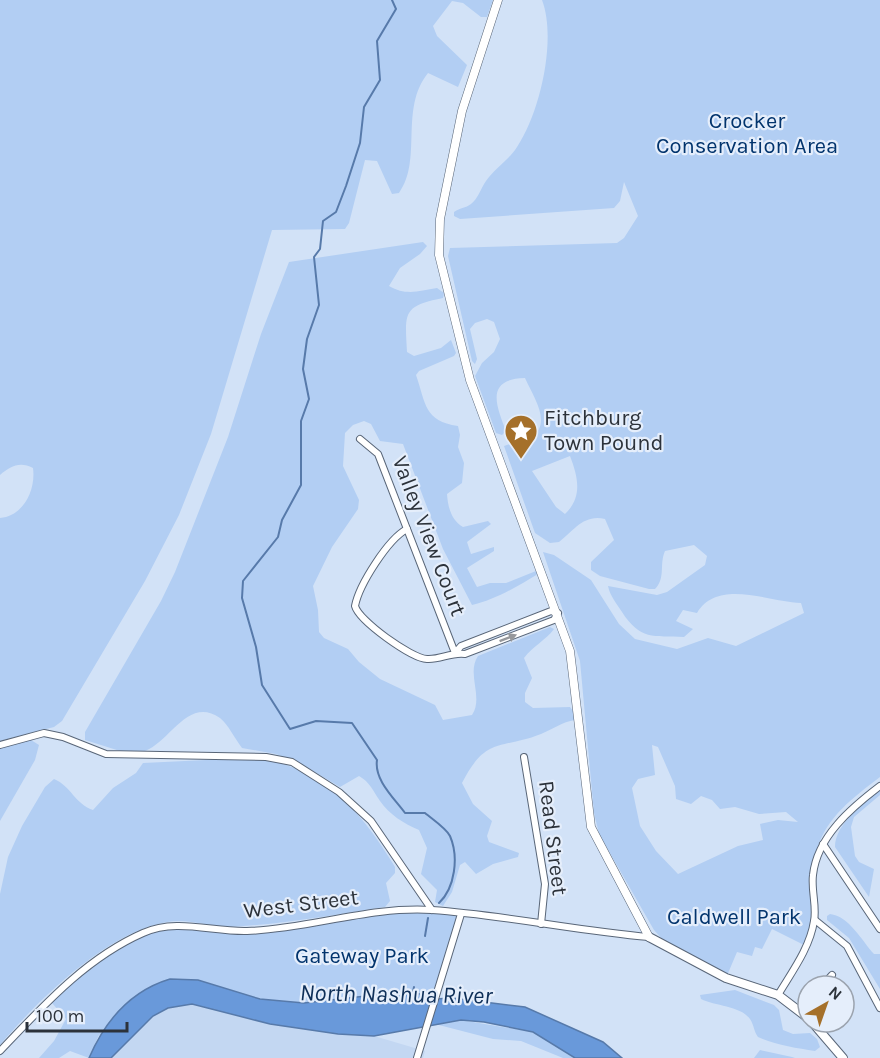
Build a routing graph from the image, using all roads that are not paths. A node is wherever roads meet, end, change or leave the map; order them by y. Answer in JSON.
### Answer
{"nodes":[{"id":1,"x":498,"y":0,"type":"edge"},
{"id":2,"x":360,"y":439,"type":"dead end"},
{"id":3,"x":407,"y":529,"type":"junction"},
{"id":4,"x":558,"y":614,"type":"junction"},
{"id":5,"x":455,"y":653,"type":"junction"},
{"id":6,"x":0,"y":745,"type":"edge"},
{"id":7,"x":524,"y":757,"type":"dead end"},
{"id":8,"x":880,"y":786,"type":"edge"},
{"id":9,"x":823,"y":844,"type":"junction"},
{"id":10,"x":432,"y":910,"type":"junction"},
{"id":11,"x":461,"y":914,"type":"junction"},
{"id":12,"x":815,"y":920,"type":"junction"},
{"id":13,"x":541,"y":924,"type":"junction"},
{"id":14,"x":880,"y":929,"type":"edge"},
{"id":15,"x":649,"y":937,"type":"junction"},
{"id":16,"x":778,"y":995,"type":"junction"},
{"id":17,"x":796,"y":1008,"type":"edge"},
{"id":18,"x":880,"y":1008,"type":"edge"},
{"id":19,"x":822,"y":1034,"type":"edge"},
{"id":20,"x":0,"y":1051,"type":"edge"},
{"id":21,"x":417,"y":1058,"type":"edge"},
{"id":22,"x":843,"y":1058,"type":"edge"}],
"edges":[{"from":1,"to":4,"type":"street"},
{"from":2,"to":3,"type":"street","name":"Valley View Court"},
{"from":3,"to":5,"type":"street","name":"Valley View Court"},
{"from":3,"to":5,"type":"street"},
{"from":4,"to":5,"type":"street"},
{"from":4,"to":15,"type":"street"},
{"from":6,"to":10,"type":"street"},
{"from":7,"to":13,"type":"street","name":"Read Street"},
{"from":8,"to":9,"type":"street"},
{"from":9,"to":12,"type":"street"},
{"from":9,"to":14,"type":"street"},
{"from":10,"to":11,"type":"street","name":"West Street"},
{"from":10,"to":20,"type":"street","name":"West Street"},
{"from":11,"to":13,"type":"street","name":"West Street"},
{"from":11,"to":21,"type":"street"},
{"from":12,"to":16,"type":"street"},
{"from":12,"to":18,"type":"street"},
{"from":13,"to":15,"type":"street","name":"West Street"},
{"from":15,"to":16,"type":"main road"},
{"from":16,"to":17,"type":"main road"},
{"from":19,"to":22,"type":"main road"}]}
